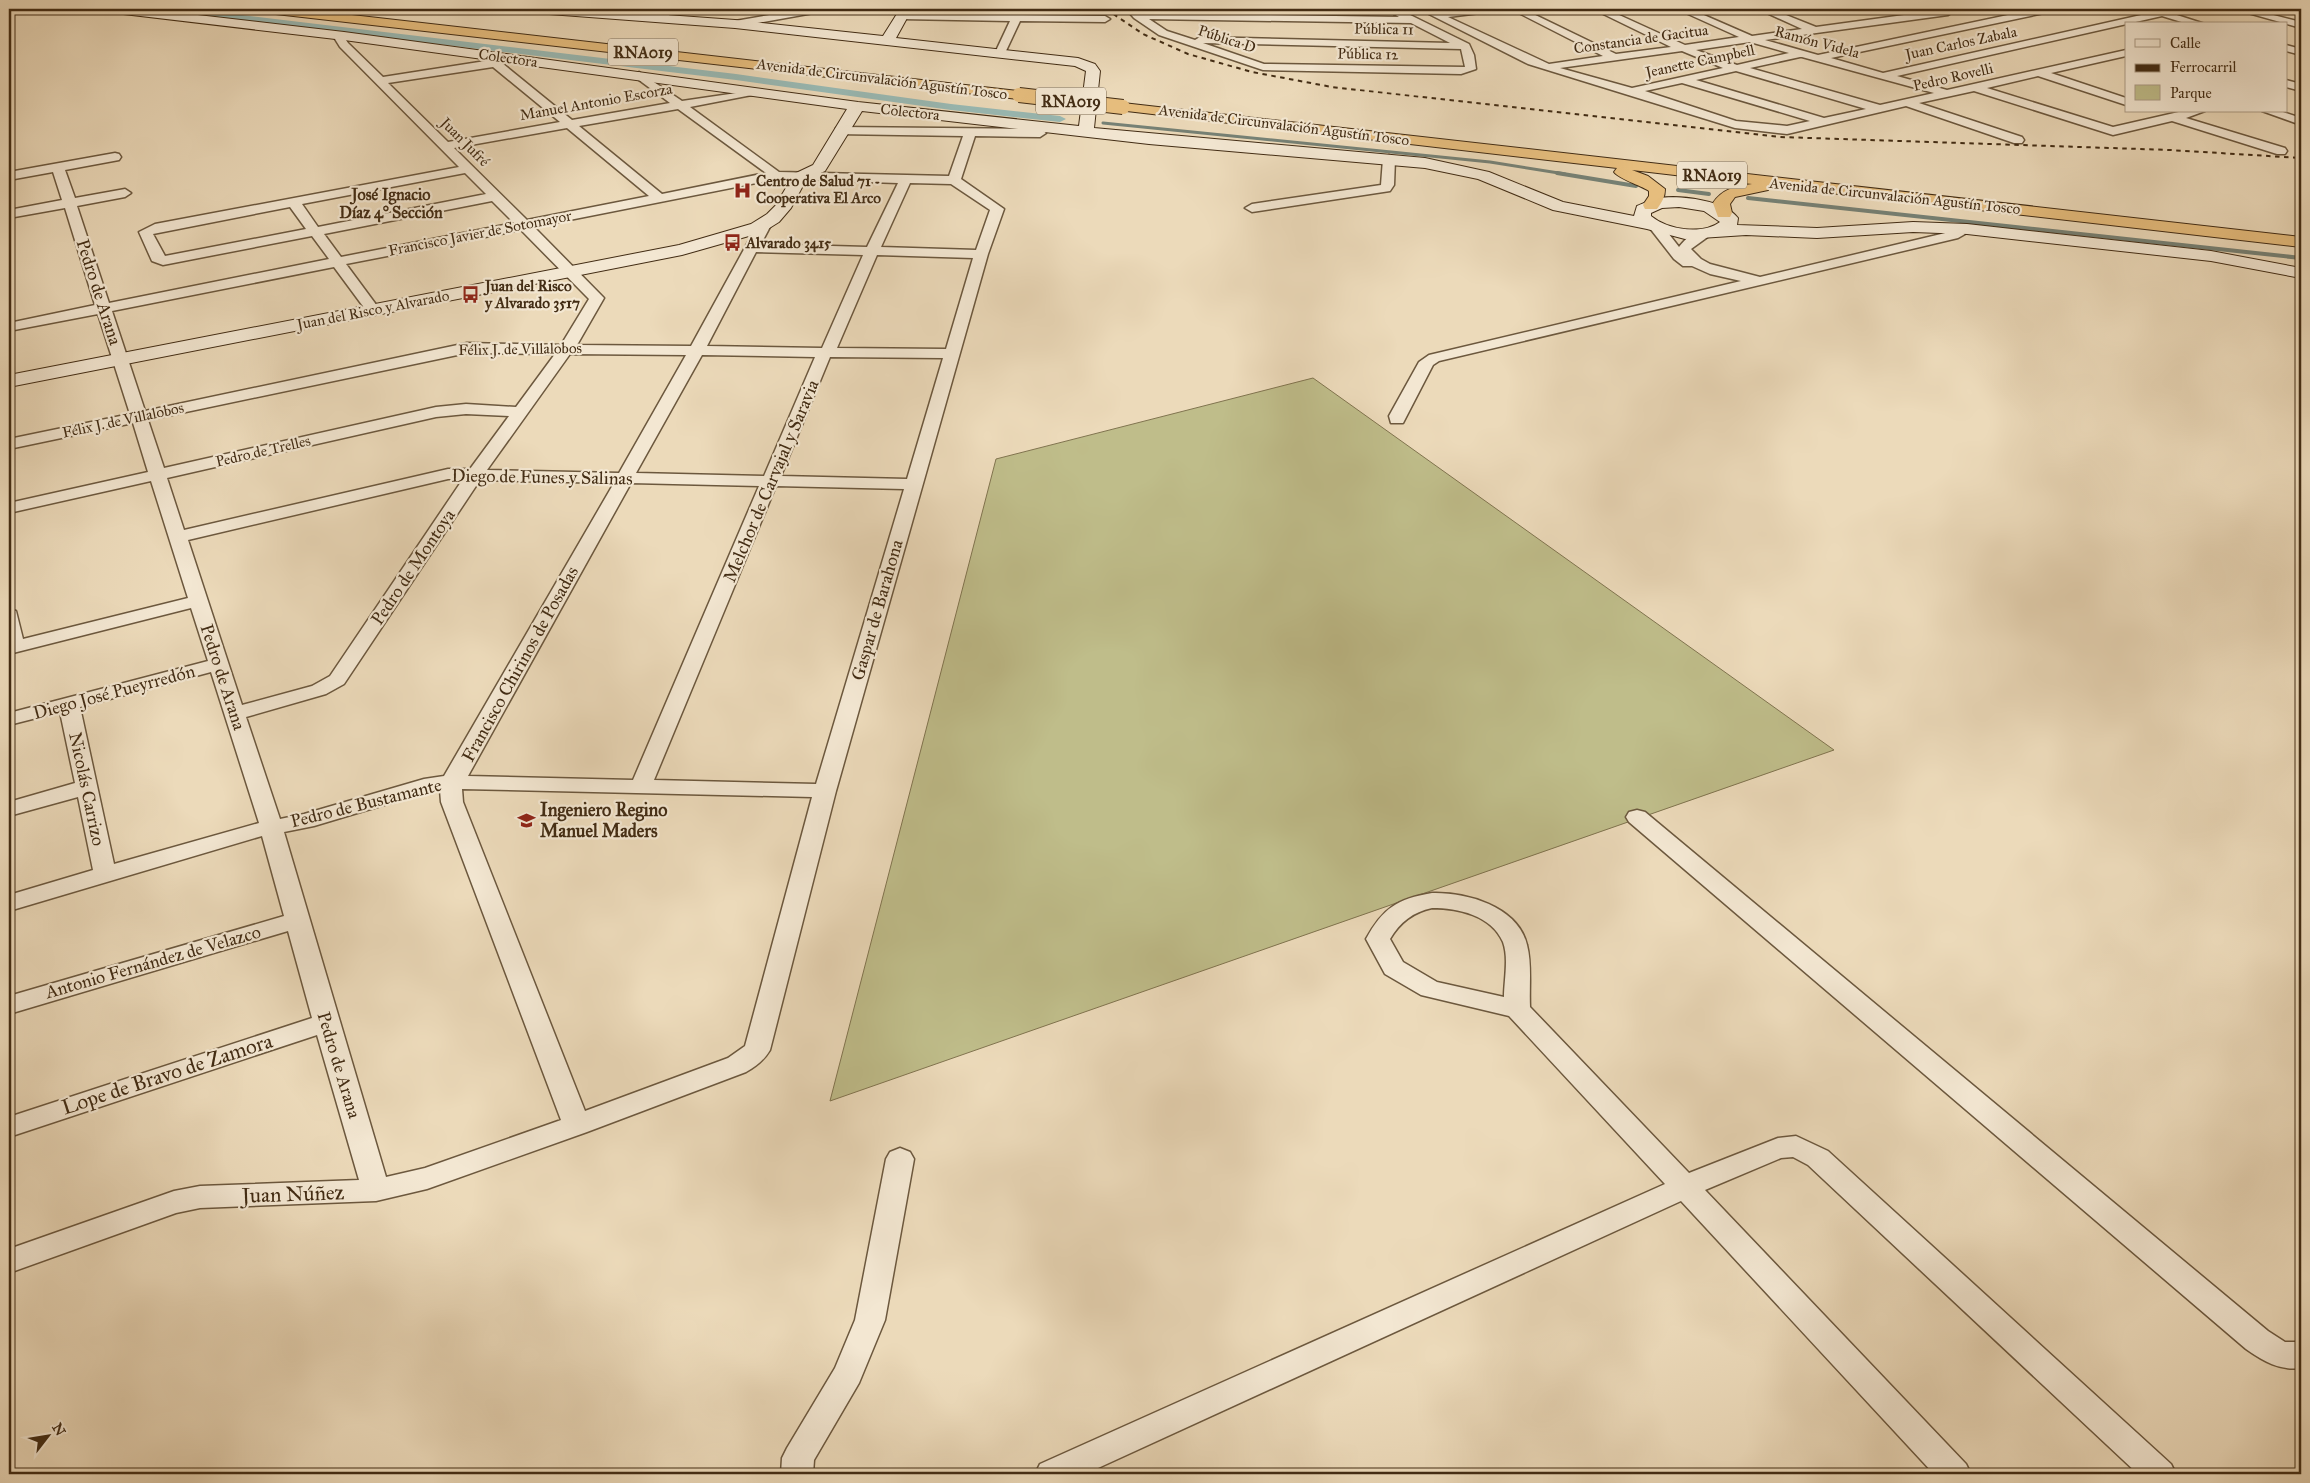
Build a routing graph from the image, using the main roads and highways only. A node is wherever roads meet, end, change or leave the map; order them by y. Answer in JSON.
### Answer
{"nodes":[{"id":1,"x":115,"y":9,"type":"edge"},
{"id":2,"x":267,"y":9,"type":"edge"},
{"id":3,"x":371,"y":9,"type":"edge"},
{"id":4,"x":536,"y":9,"type":"edge"},
{"id":5,"x":542,"y":9,"type":"edge"},
{"id":6,"x":902,"y":12,"type":"edge"},
{"id":7,"x":888,"y":40,"type":"junction"},
{"id":8,"x":1021,"y":88,"type":"junction"},
{"id":9,"x":1124,"y":100,"type":"junction"},
{"id":10,"x":858,"y":106,"type":"junction"},
{"id":11,"x":1086,"y":132,"type":"junction"},
{"id":12,"x":1391,"y":137,"type":"junction"},
{"id":13,"x":1650,"y":206,"type":"junction"},
{"id":14,"x":2148,"y":209,"type":"dead end"},
{"id":15,"x":1583,"y":211,"type":"junction"},
{"id":16,"x":1725,"y":214,"type":"junction"},
{"id":17,"x":1653,"y":226,"type":"junction"},
{"id":18,"x":1788,"y":232,"type":"junction"},
{"id":19,"x":1709,"y":233,"type":"junction"},
{"id":20,"x":2298,"y":241,"type":"edge"},
{"id":21,"x":2301,"y":273,"type":"edge"},
{"id":22,"x":9,"y":381,"type":"edge"}],
"edges":[{"from":1,"to":10,"type":"main road","name":"Colectora"},
{"from":2,"to":8,"type":"highway","name":"Avenida de Circunvalación Agustín Tosco","number":"RNA019"},
{"from":3,"to":8,"type":"highway","name":"Avenida de Circunvalación Agustín Tosco","number":"RNA019"},
{"from":4,"to":5,"type":"main road"},
{"from":5,"to":7,"type":"main road"},
{"from":6,"to":7,"type":"main road"},
{"from":7,"to":11,"type":"main road"},
{"from":8,"to":9,"type":"highway","name":"Avenida de Circunvalación Agustín Tosco","number":"RNA019","bridge":true},
{"from":9,"to":12,"type":"highway","name":"Avenida de Circunvalación Agustín Tosco","number":"RNA019"},
{"from":9,"to":14,"type":"highway","name":"Avenida de Circunvalación Agustín Tosco","number":"RNA019"},
{"from":10,"to":11,"type":"main road","name":"Colectora"},
{"from":10,"to":22,"type":"main road","name":"Juan del Risco y Alvarado"},
{"from":11,"to":15,"type":"main road","name":"Colectora"},
{"from":12,"to":13,"type":"highway"},
{"from":12,"to":20,"type":"highway","name":"Avenida de Circunvalación Agustín Tosco","number":"RNA019"},
{"from":13,"to":15,"type":"main road"},
{"from":13,"to":16,"type":"main road"},
{"from":13,"to":17,"type":"main road"},
{"from":15,"to":17,"type":"main road"},
{"from":16,"to":18,"type":"main road"},
{"from":16,"to":19,"type":"main road"},
{"from":16,"to":20,"type":"highway"},
{"from":17,"to":19,"type":"main road"},
{"from":18,"to":19,"type":"main road"},
{"from":18,"to":21,"type":"main road"}]}
